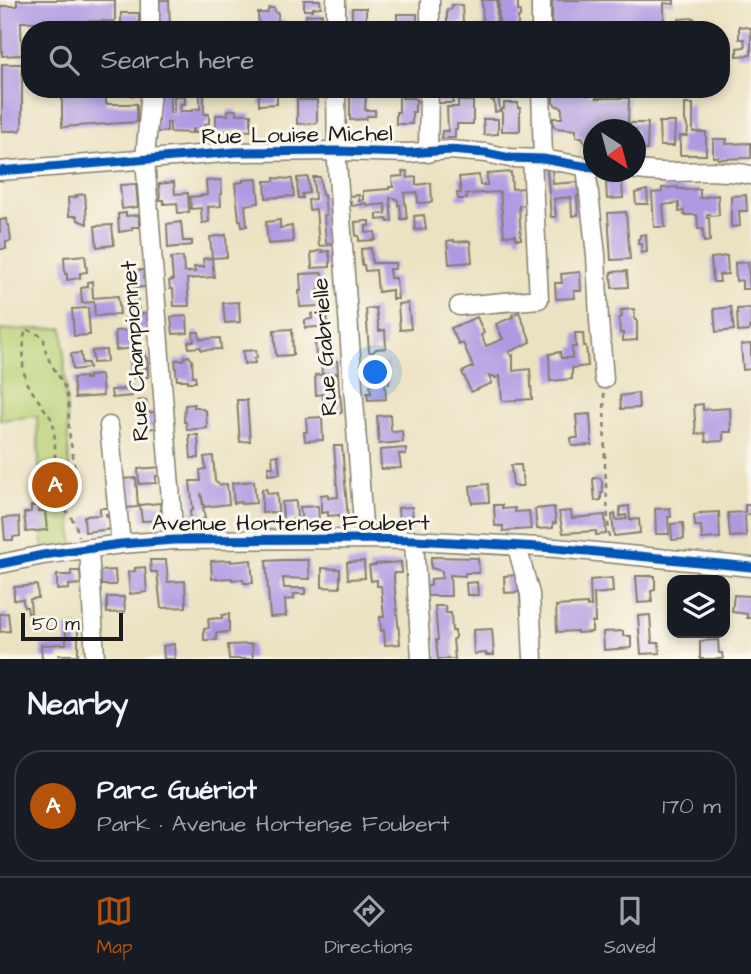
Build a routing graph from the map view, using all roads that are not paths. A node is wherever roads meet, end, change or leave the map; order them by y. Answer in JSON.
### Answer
{"nodes":[{"id":1,"x":150,"y":0,"type":"edge"},
{"id":2,"x":335,"y":0,"type":"edge"},
{"id":3,"x":430,"y":0,"type":"edge"},
{"id":4,"x":541,"y":0,"type":"edge"},
{"id":5,"x":150,"y":21,"type":"edge"},
{"id":6,"x":336,"y":21,"type":"edge"},
{"id":7,"x":430,"y":21,"type":"edge"},
{"id":8,"x":541,"y":21,"type":"edge"},
{"id":9,"x":150,"y":98,"type":"edge"},
{"id":10,"x":336,"y":98,"type":"edge"},
{"id":11,"x":429,"y":98,"type":"edge"},
{"id":12,"x":540,"y":98,"type":"edge"},
{"id":13,"x":337,"y":151,"type":"junction"},
{"id":14,"x":428,"y":153,"type":"junction"},
{"id":15,"x":145,"y":159,"type":"junction"},
{"id":16,"x":537,"y":159,"type":"junction"},
{"id":17,"x":583,"y":166,"type":"edge"},
{"id":18,"x":0,"y":171,"type":"edge"},
{"id":19,"x":646,"y":171,"type":"edge"},
{"id":20,"x":751,"y":176,"type":"edge"},
{"id":21,"x":591,"y":182,"type":"edge"},
{"id":22,"x":459,"y":306,"type":"dead end"},
{"id":23,"x":604,"y":379,"type":"road end"},
{"id":24,"x":109,"y":426,"type":"dead end"},
{"id":25,"x":364,"y":539,"type":"junction"},
{"id":26,"x":174,"y":540,"type":"junction"},
{"id":27,"x":414,"y":540,"type":"junction"},
{"id":28,"x":121,"y":544,"type":"junction"},
{"id":29,"x":517,"y":547,"type":"junction"},
{"id":30,"x":85,"y":549,"type":"junction"},
{"id":31,"x":0,"y":564,"type":"edge"},
{"id":32,"x":751,"y":567,"type":"edge"},
{"id":33,"x":95,"y":659,"type":"edge"},
{"id":34,"x":421,"y":659,"type":"edge"},
{"id":35,"x":534,"y":659,"type":"edge"}],
"edges":[{"from":1,"to":5,"type":"street"},
{"from":2,"to":6,"type":"street"},
{"from":3,"to":7,"type":"street"},
{"from":4,"to":8,"type":"street"},
{"from":9,"to":15,"type":"street","name":"Rue Championnet"},
{"from":10,"to":13,"type":"street","name":"Rue Gabrielle"},
{"from":11,"to":14,"type":"street"},
{"from":12,"to":16,"type":"street"},
{"from":13,"to":14,"type":"street","name":"Rue Louise Michel"},
{"from":13,"to":15,"type":"street","name":"Rue Louise Michel"},
{"from":13,"to":25,"type":"street","name":"Rue Gabrielle"},
{"from":14,"to":16,"type":"street","name":"Rue Louise Michel"},
{"from":15,"to":18,"type":"street","name":"Rue Louise Michel"},
{"from":15,"to":26,"type":"street","name":"Rue Championnet"},
{"from":16,"to":17,"type":"street","name":"Rue Louise Michel"},
{"from":16,"to":22,"type":"street"},
{"from":19,"to":20,"type":"street"},
{"from":21,"to":23,"type":"street"},
{"from":24,"to":28,"type":"street"},
{"from":25,"to":26,"type":"street","name":"Avenue Hortense Foubert"},
{"from":25,"to":27,"type":"street","name":"Avenue Hortense Foubert"},
{"from":26,"to":28,"type":"street","name":"Avenue Hortense Foubert"},
{"from":27,"to":29,"type":"street","name":"Avenue Hortense Foubert"},
{"from":27,"to":34,"type":"street"},
{"from":28,"to":30,"type":"street","name":"Avenue Hortense Foubert"},
{"from":29,"to":32,"type":"street","name":"Avenue Hortense Foubert"},
{"from":29,"to":35,"type":"street"},
{"from":30,"to":31,"type":"street","name":"Avenue Hortense Foubert"},
{"from":30,"to":33,"type":"street"}]}
